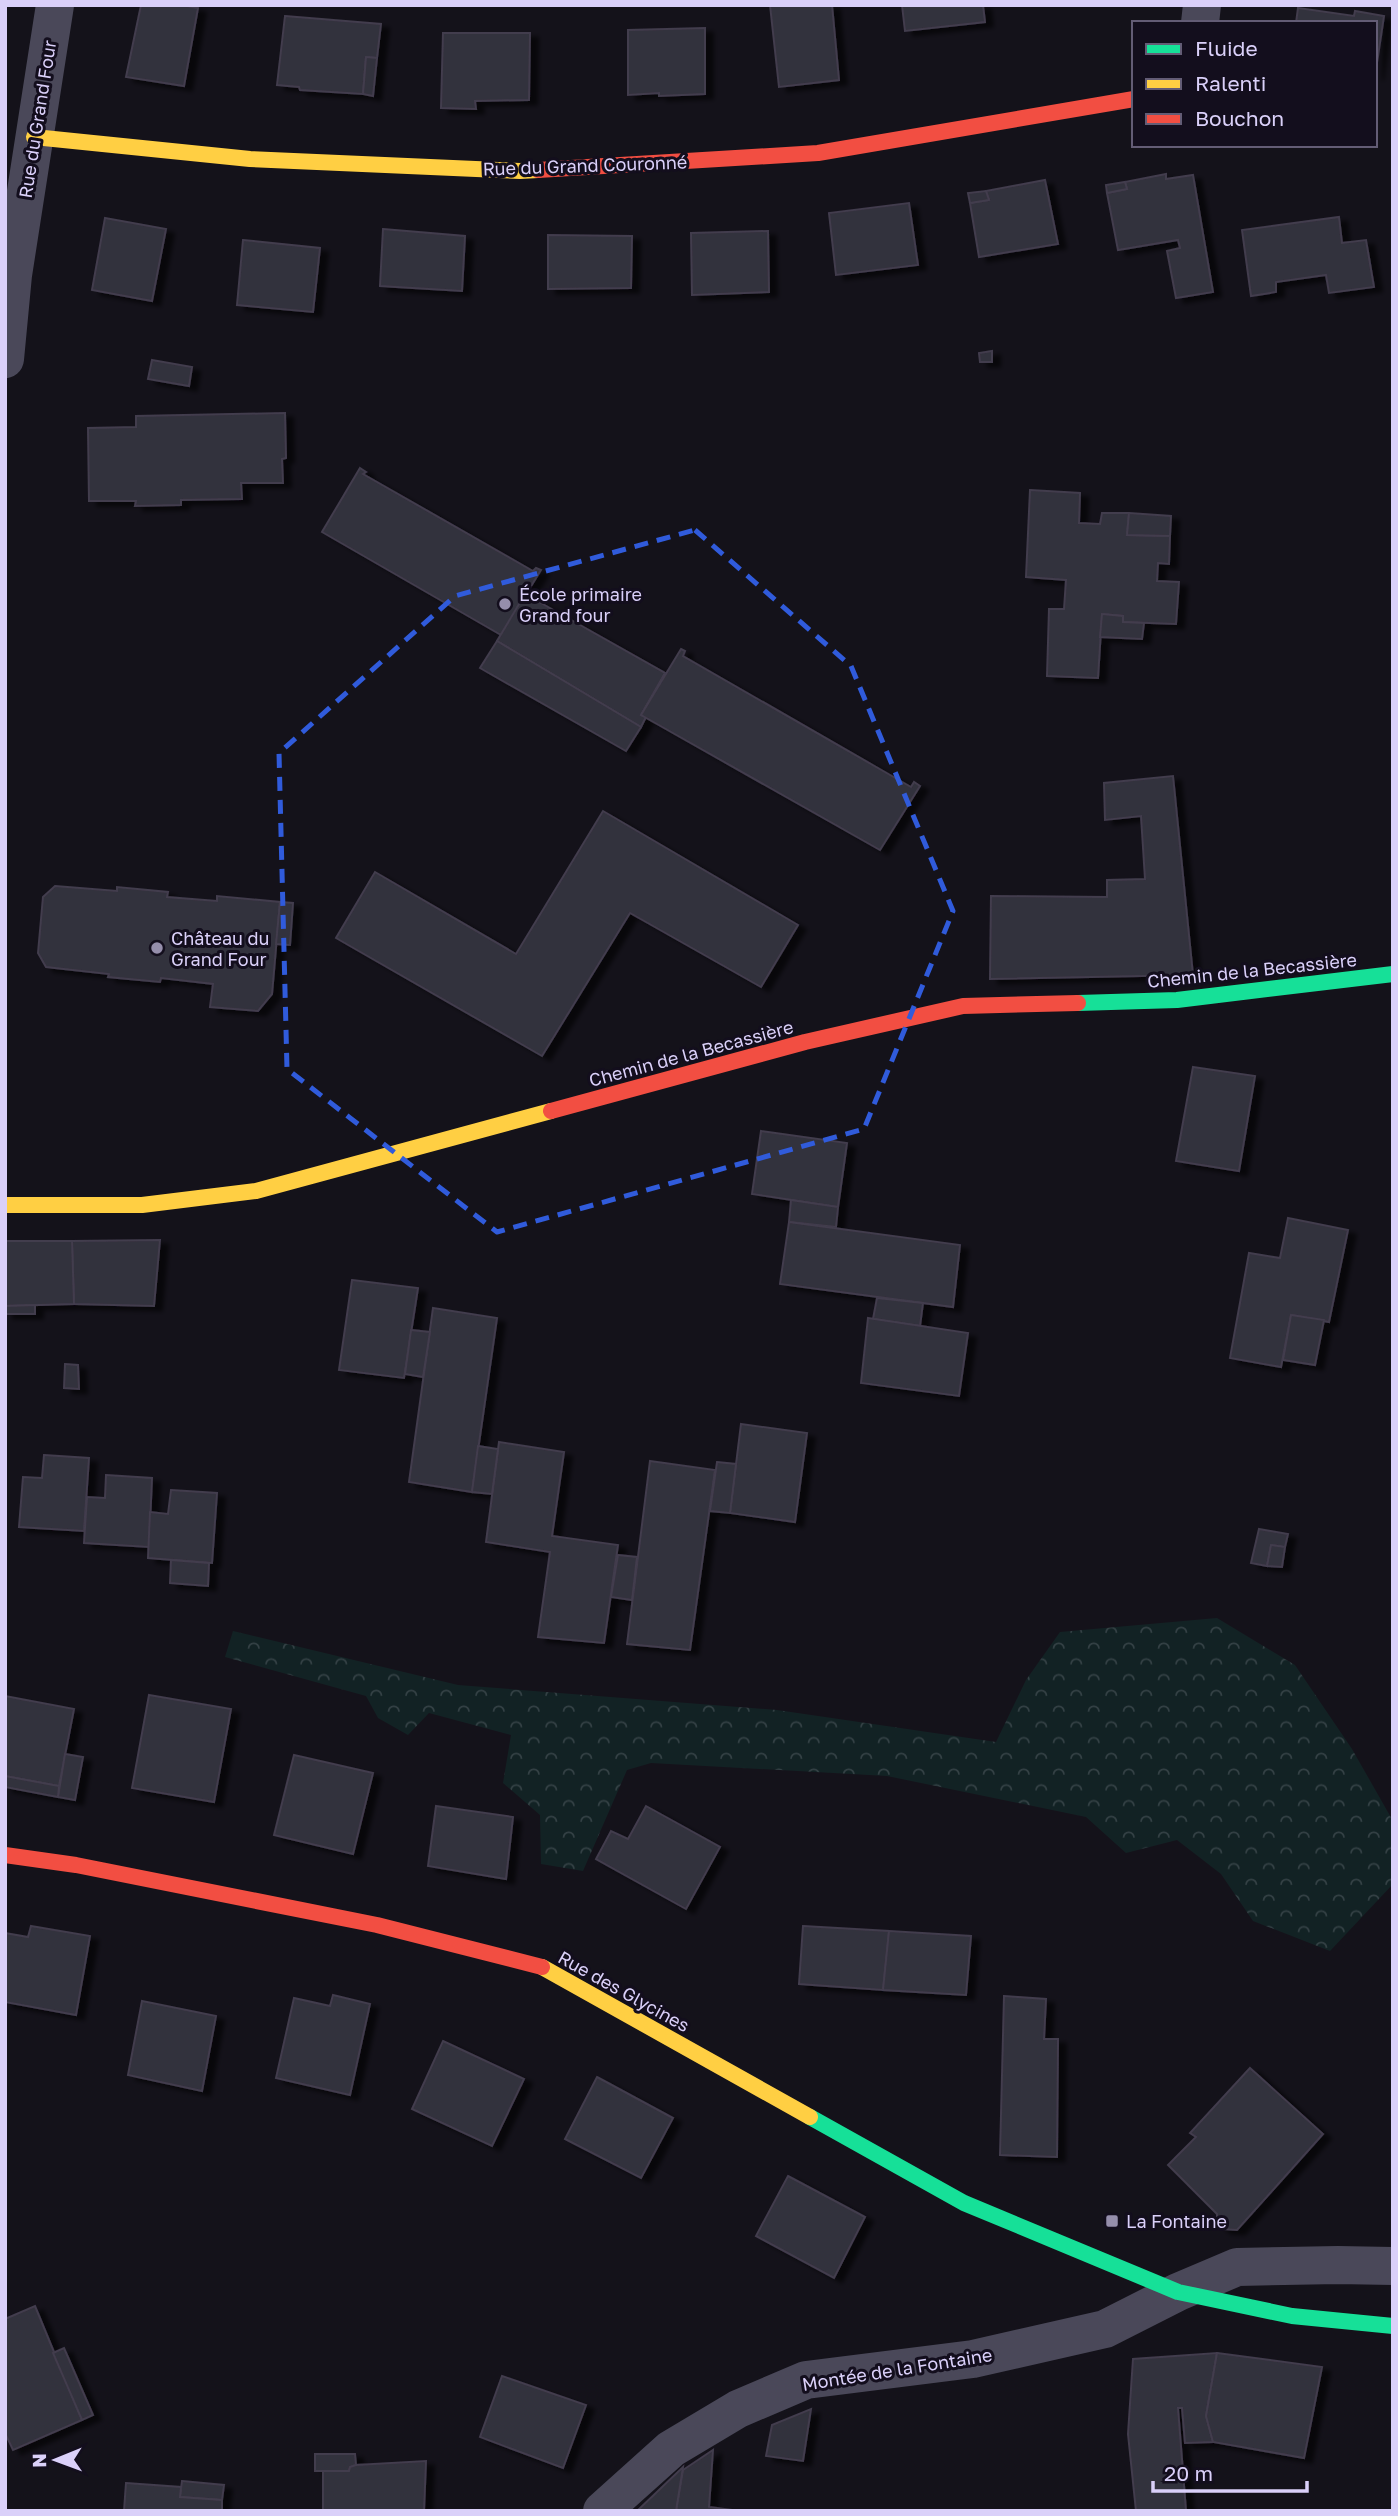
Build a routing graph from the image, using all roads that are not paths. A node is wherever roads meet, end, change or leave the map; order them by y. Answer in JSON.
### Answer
{"nodes":[{"id":1,"x":55,"y":5,"type":"edge"},
{"id":2,"x":1132,"y":99,"type":"edge"},
{"id":3,"x":34,"y":137,"type":"junction"},
{"id":4,"x":5,"y":359,"type":"edge"},
{"id":5,"x":1393,"y":974,"type":"edge"},
{"id":6,"x":5,"y":1205,"type":"edge"},
{"id":7,"x":5,"y":1855,"type":"edge"},
{"id":8,"x":1393,"y":2266,"type":"edge"},
{"id":9,"x":1178,"y":2292,"type":"junction"},
{"id":10,"x":1393,"y":2326,"type":"edge"},
{"id":11,"x":602,"y":2511,"type":"edge"}],
"edges":[{"from":1,"to":3,"type":"street","name":"Rue du Grand Four"},
{"from":2,"to":3,"type":"street","name":"Rue du Grand Couronné"},
{"from":3,"to":4,"type":"street","name":"Rue du Grand Four"},
{"from":5,"to":6,"type":"street","name":"Chemin de la Becassière"},
{"from":7,"to":9,"type":"street","name":"Rue des Glycines"},
{"from":8,"to":9,"type":"street","name":"Montée de la Fontaine"},
{"from":9,"to":10,"type":"street","name":"Rue des Glycines"},
{"from":9,"to":11,"type":"street","name":"Montée de la Fontaine"}]}
